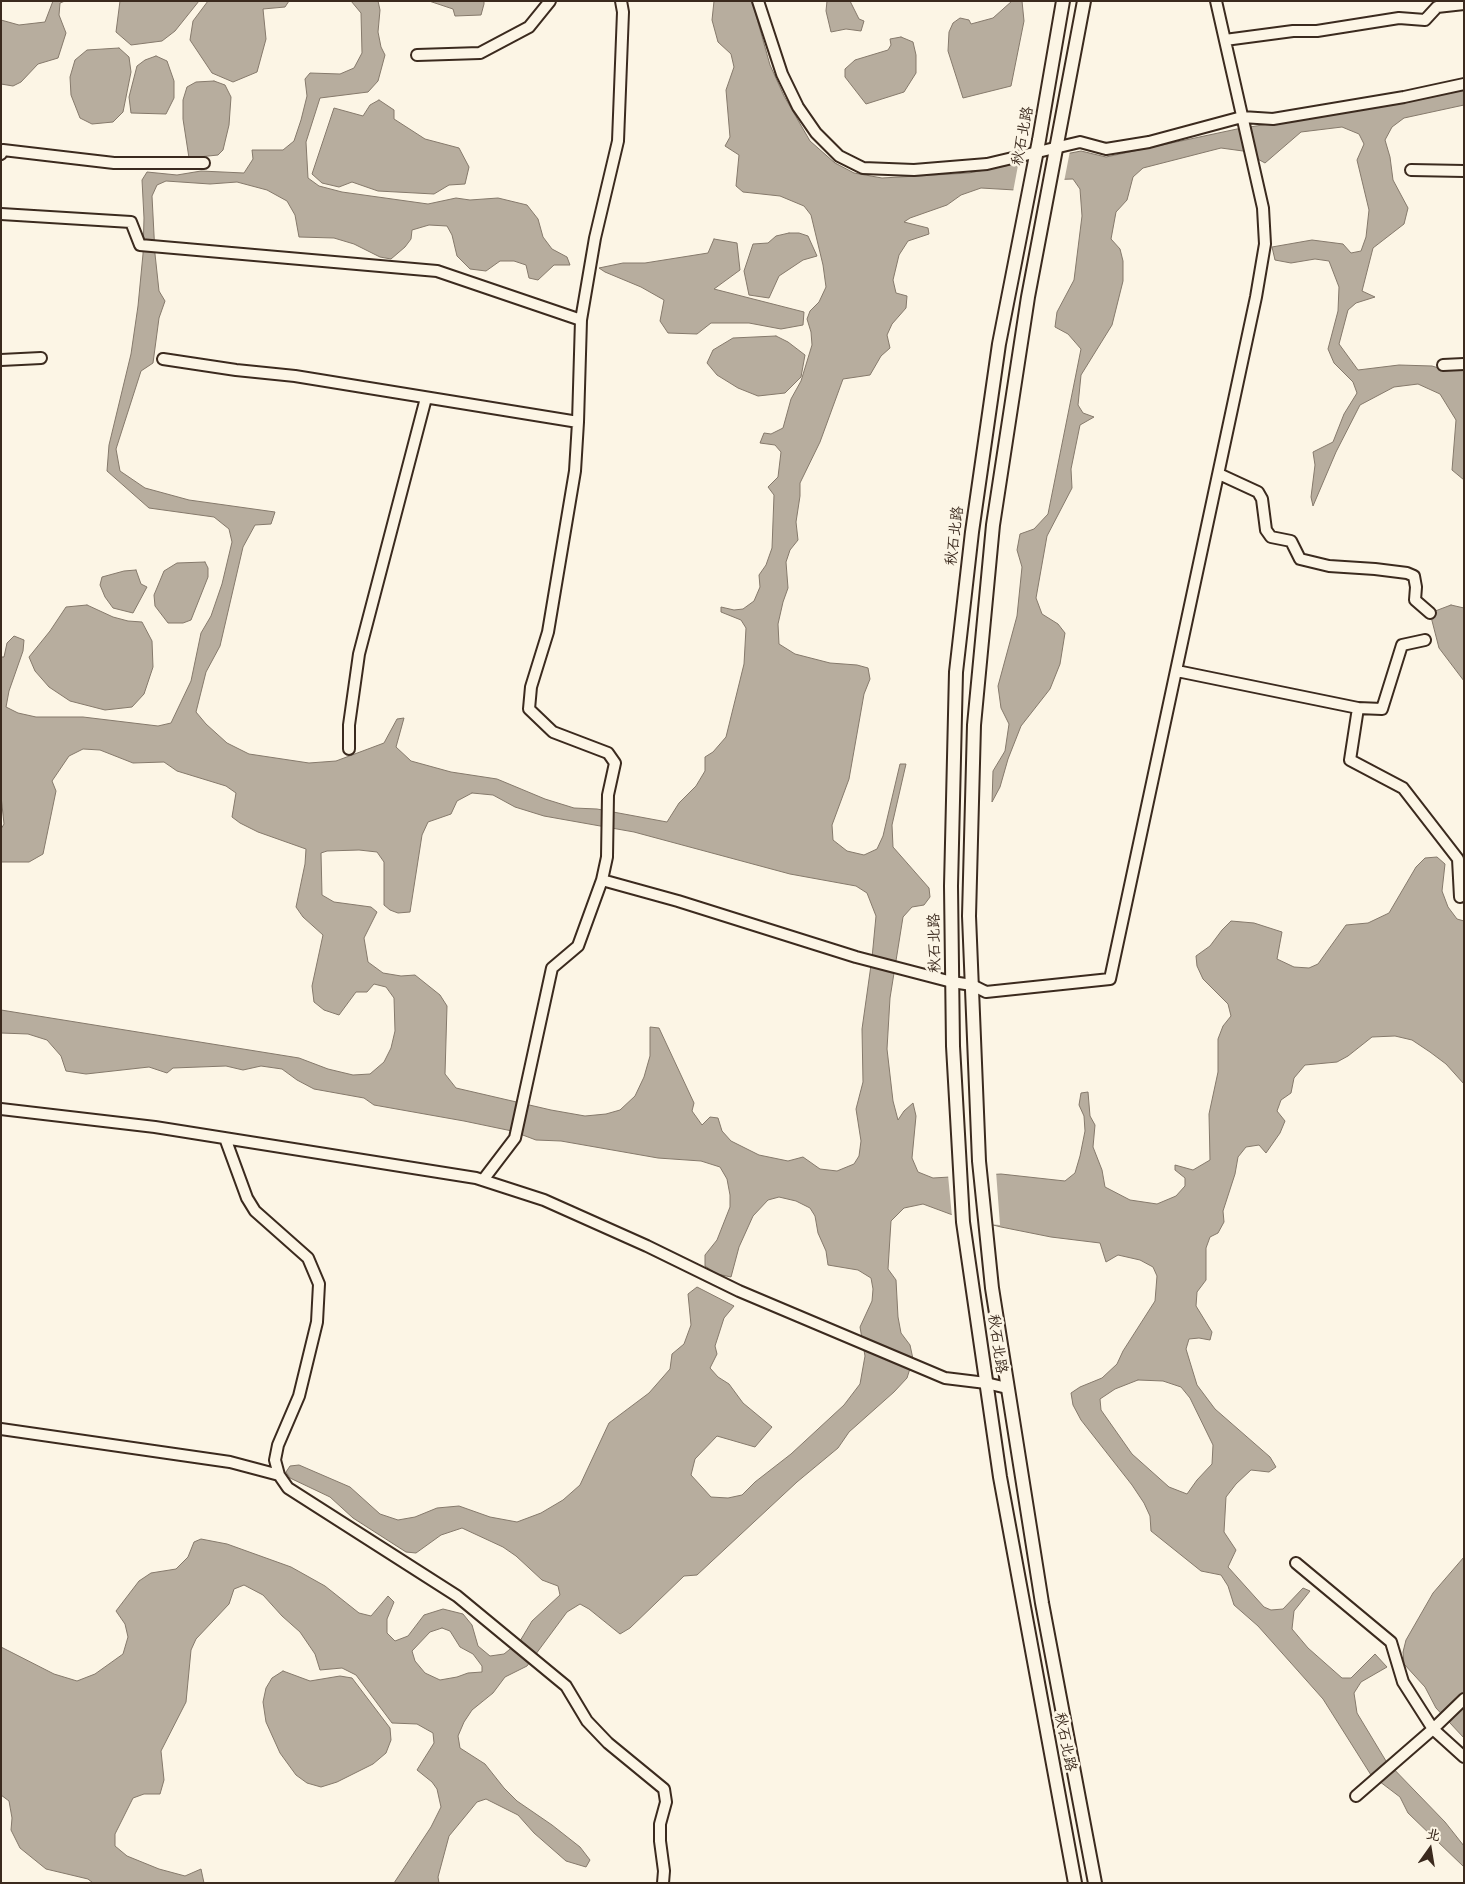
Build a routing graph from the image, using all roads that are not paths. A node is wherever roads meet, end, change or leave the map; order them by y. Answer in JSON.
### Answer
{"nodes":[{"id":1,"x":550,"y":1,"type":"edge"},
{"id":2,"x":620,"y":1,"type":"edge"},
{"id":3,"x":758,"y":1,"type":"edge"},
{"id":4,"x":1063,"y":1,"type":"edge"},
{"id":5,"x":1084,"y":1,"type":"edge"},
{"id":6,"x":1216,"y":1,"type":"edge"},
{"id":7,"x":1436,"y":4,"type":"edge"},
{"id":8,"x":1464,"y":4,"type":"edge"},
{"id":9,"x":1225,"y":40,"type":"junction"},
{"id":10,"x":417,"y":55,"type":"dead end"},
{"id":11,"x":1464,"y":84,"type":"edge"},
{"id":12,"x":1242,"y":117,"type":"junction"},
{"id":13,"x":1,"y":154,"type":"edge"},
{"id":14,"x":204,"y":163,"type":"dead end"},
{"id":15,"x":1412,"y":170,"type":"dead end"},
{"id":16,"x":1464,"y":171,"type":"edge"},
{"id":17,"x":1,"y":214,"type":"edge"},
{"id":18,"x":580,"y":320,"type":"junction"},
{"id":19,"x":41,"y":358,"type":"dead end"},
{"id":20,"x":163,"y":358,"type":"dead end"},
{"id":21,"x":1,"y":360,"type":"edge"},
{"id":22,"x":1464,"y":364,"type":"edge"},
{"id":23,"x":1443,"y":365,"type":"dead end"},
{"id":24,"x":426,"y":398,"type":"junction"},
{"id":25,"x":578,"y":422,"type":"junction"},
{"id":26,"x":1219,"y":474,"type":"junction"},
{"id":27,"x":1430,"y":613,"type":"dead end"},
{"id":28,"x":1425,"y":640,"type":"dead end"},
{"id":29,"x":1177,"y":670,"type":"junction"},
{"id":30,"x":1358,"y":708,"type":"junction"},
{"id":31,"x":349,"y":749,"type":"dead end"},
{"id":32,"x":602,"y":880,"type":"junction"},
{"id":33,"x":1460,"y":897,"type":"dead end"},
{"id":34,"x":952,"y":982,"type":"junction"},
{"id":35,"x":972,"y":985,"type":"junction"},
{"id":36,"x":1,"y":1109,"type":"edge"},
{"id":37,"x":225,"y":1138,"type":"junction"},
{"id":38,"x":483,"y":1180,"type":"junction"},
{"id":39,"x":986,"y":1383,"type":"junction"},
{"id":40,"x":1007,"y":1388,"type":"junction"},
{"id":41,"x":1,"y":1429,"type":"edge"},
{"id":42,"x":279,"y":1475,"type":"junction"},
{"id":43,"x":1296,"y":1563,"type":"dead end"},
{"id":44,"x":1464,"y":1698,"type":"edge"},
{"id":45,"x":1433,"y":1729,"type":"junction"},
{"id":46,"x":1464,"y":1757,"type":"edge"},
{"id":47,"x":1356,"y":1796,"type":"dead end"},
{"id":48,"x":663,"y":1883,"type":"edge"},
{"id":49,"x":1075,"y":1883,"type":"edge"},
{"id":50,"x":1095,"y":1883,"type":"edge"}],
"edges":[{"from":1,"to":10,"type":"street"},
{"from":2,"to":18,"type":"street"},
{"from":3,"to":12,"type":"street"},
{"from":4,"to":34,"type":"main road","name":"秋石北路"},
{"from":5,"to":35,"type":"main road","name":"秋石北路"},
{"from":6,"to":9,"type":"street"},
{"from":7,"to":8,"type":"street"},
{"from":7,"to":9,"type":"street"},
{"from":9,"to":12,"type":"street"},
{"from":11,"to":12,"type":"street"},
{"from":12,"to":26,"type":"street"},
{"from":13,"to":14,"type":"street"},
{"from":15,"to":16,"type":"street"},
{"from":17,"to":18,"type":"street"},
{"from":18,"to":25,"type":"street"},
{"from":19,"to":21,"type":"street"},
{"from":20,"to":24,"type":"street"},
{"from":22,"to":23,"type":"street"},
{"from":24,"to":25,"type":"street"},
{"from":24,"to":31,"type":"street"},
{"from":25,"to":32,"type":"street"},
{"from":26,"to":27,"type":"street"},
{"from":26,"to":29,"type":"street"},
{"from":28,"to":30,"type":"street"},
{"from":29,"to":30,"type":"street"},
{"from":29,"to":35,"type":"street"},
{"from":30,"to":33,"type":"street"},
{"from":32,"to":34,"type":"street"},
{"from":32,"to":38,"type":"street"},
{"from":34,"to":35,"type":"street"},
{"from":34,"to":39,"type":"main road","name":"秋石北路"},
{"from":35,"to":40,"type":"main road","name":"秋石北路"},
{"from":36,"to":37,"type":"street"},
{"from":37,"to":38,"type":"street"},
{"from":37,"to":42,"type":"street"},
{"from":38,"to":39,"type":"street"},
{"from":39,"to":40,"type":"street"},
{"from":39,"to":49,"type":"main road","name":"秋石北路"},
{"from":40,"to":50,"type":"main road","name":"秋石北路"},
{"from":41,"to":42,"type":"street"},
{"from":42,"to":48,"type":"street"},
{"from":43,"to":45,"type":"street"},
{"from":44,"to":45,"type":"street"},
{"from":45,"to":46,"type":"street"},
{"from":45,"to":47,"type":"street"}]}
